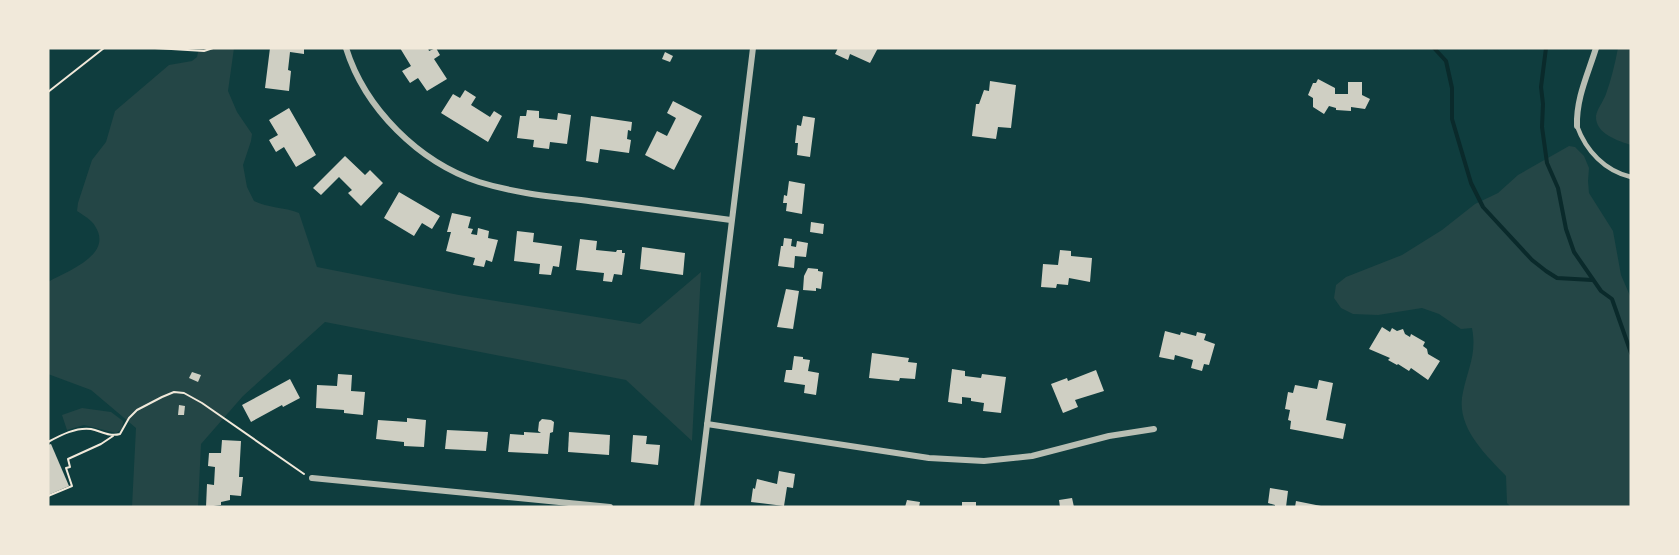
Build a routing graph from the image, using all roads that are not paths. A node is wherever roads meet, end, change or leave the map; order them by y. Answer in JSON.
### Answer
{"nodes":[{"id":1,"x":346,"y":48,"type":"edge"},
{"id":2,"x":753,"y":48,"type":"edge"},
{"id":3,"x":1596,"y":48,"type":"edge"},
{"id":4,"x":1577,"y":126,"type":"joint"},
{"id":5,"x":1631,"y":177,"type":"edge"},
{"id":6,"x":731,"y":220,"type":"junction"},
{"id":7,"x":706,"y":424,"type":"junction"},
{"id":8,"x":1154,"y":429,"type":"dead end"},
{"id":9,"x":312,"y":478,"type":"road end"},
{"id":10,"x":610,"y":507,"type":"edge"},
{"id":11,"x":697,"y":507,"type":"edge"}],
"edges":[{"from":1,"to":6,"type":"street"},
{"from":2,"to":6,"type":"street"},
{"from":3,"to":4,"type":"street"},
{"from":4,"to":5,"type":"lane"},
{"from":6,"to":7,"type":"street"},
{"from":7,"to":8,"type":"street"},
{"from":7,"to":11,"type":"street"},
{"from":9,"to":10,"type":"street"}]}
